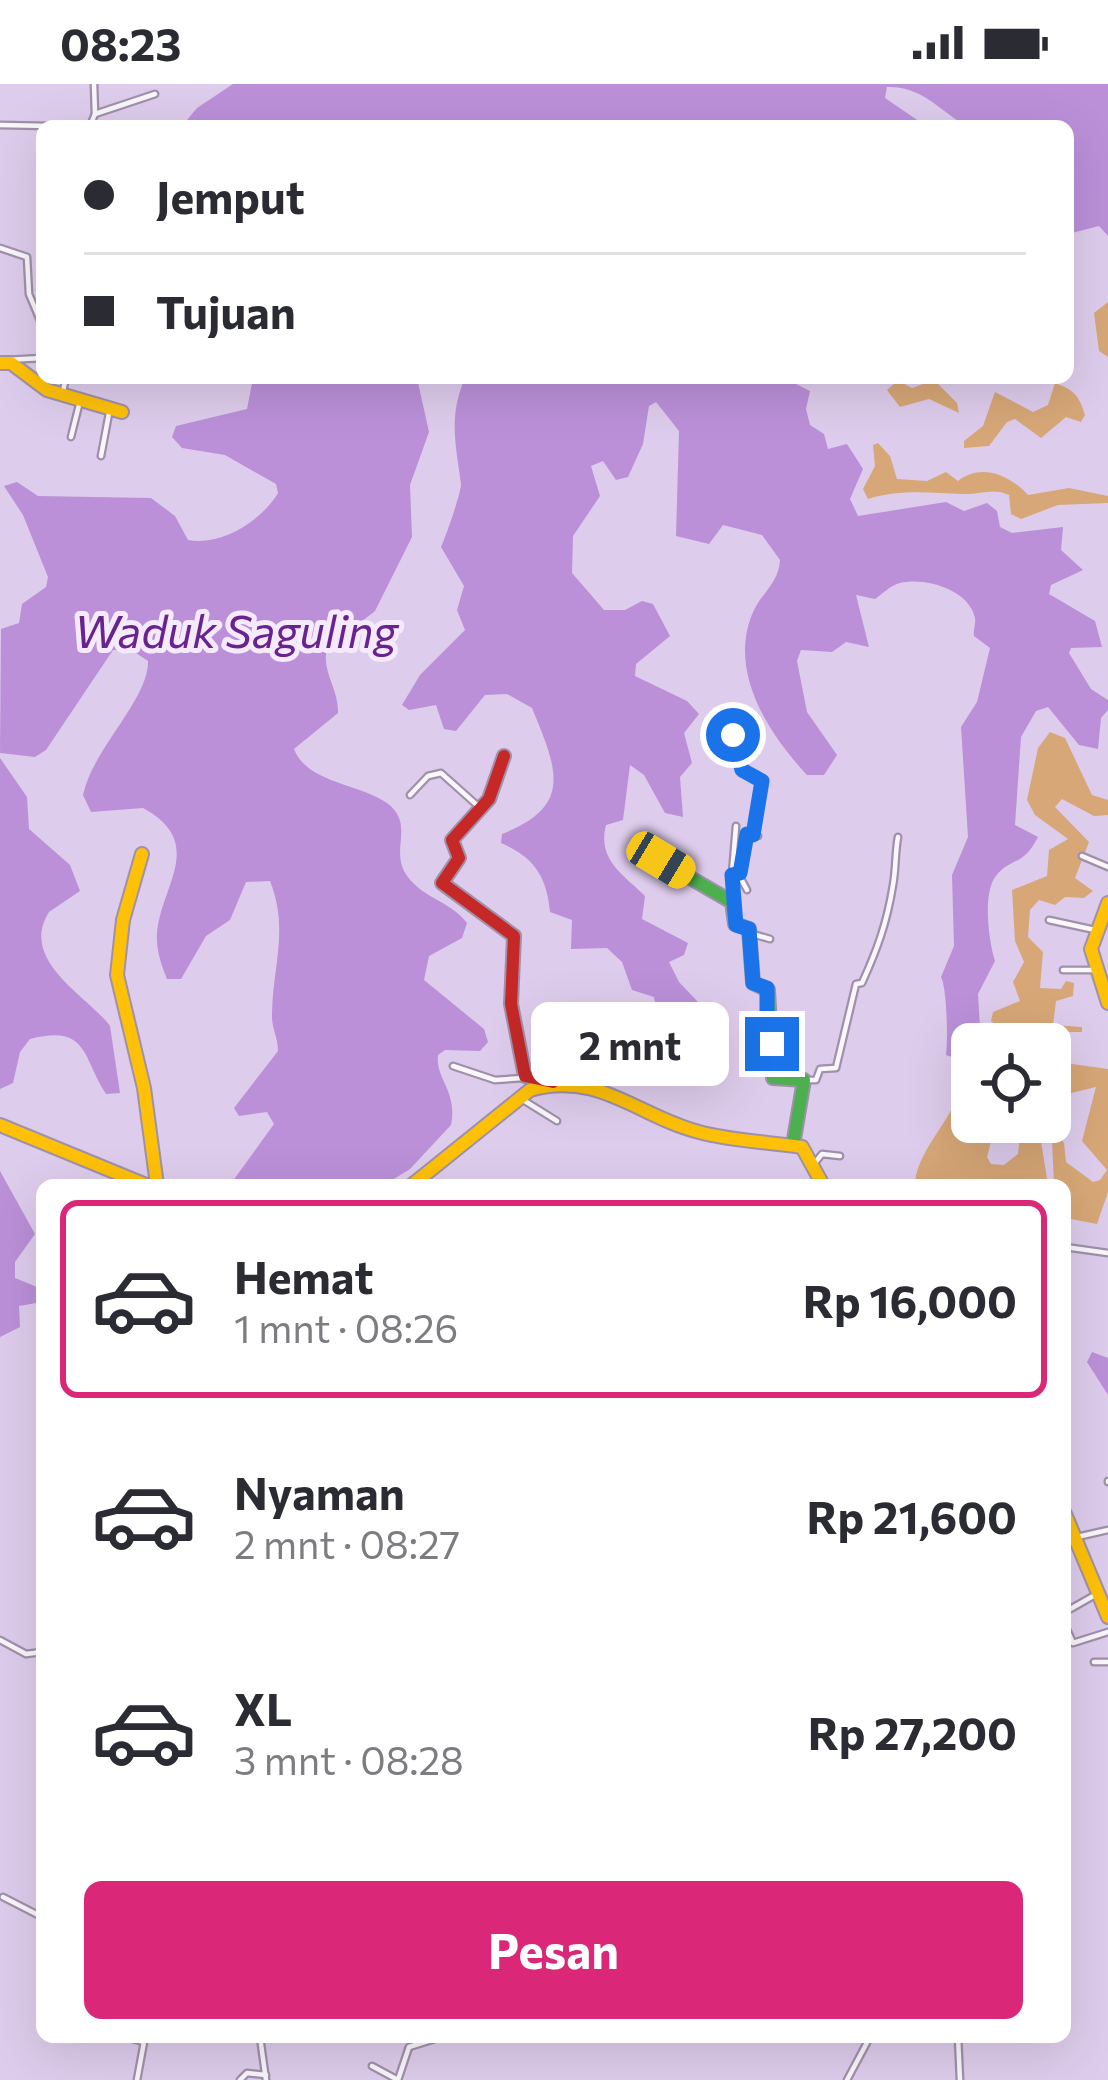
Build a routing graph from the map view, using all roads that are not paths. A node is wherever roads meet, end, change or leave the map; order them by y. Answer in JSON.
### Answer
{"nodes":[{"id":1,"x":94,"y":84,"type":"edge"},
{"id":2,"x":155,"y":94,"type":"dead end"},
{"id":3,"x":95,"y":114,"type":"junction"},
{"id":4,"x":92,"y":120,"type":"edge"},
{"id":5,"x":0,"y":125,"type":"edge"},
{"id":6,"x":36,"y":126,"type":"edge"},
{"id":7,"x":0,"y":248,"type":"edge"},
{"id":8,"x":36,"y":310,"type":"edge"},
{"id":9,"x":36,"y":359,"type":"edge"},
{"id":10,"x":1,"y":363,"type":"edge"},
{"id":11,"x":36,"y":381,"type":"edge"},
{"id":12,"x":41,"y":384,"type":"edge"},
{"id":13,"x":65,"y":384,"type":"edge"},
{"id":14,"x":62,"y":395,"type":"junction"},
{"id":15,"x":80,"y":401,"type":"junction"},
{"id":16,"x":116,"y":410,"type":"joint"},
{"id":17,"x":71,"y":437,"type":"dead end"},
{"id":18,"x":101,"y":456,"type":"dead end"},
{"id":19,"x":733,"y":735,"type":"dead end"},
{"id":20,"x":504,"y":756,"type":"dead end"},
{"id":21,"x":410,"y":796,"type":"dead end"},
{"id":22,"x":480,"y":808,"type":"junction"},
{"id":23,"x":753,"y":835,"type":"junction"},
{"id":24,"x":898,"y":837,"type":"dead end"},
{"id":25,"x":142,"y":854,"type":"dead end"},
{"id":26,"x":1082,"y":856,"type":"dead end"},
{"id":27,"x":661,"y":860,"type":"dead end"},
{"id":28,"x":1108,"y":867,"type":"edge"},
{"id":29,"x":735,"y":875,"type":"junction"},
{"id":30,"x":747,"y":890,"type":"dead end"},
{"id":31,"x":732,"y":902,"type":"junction"},
{"id":32,"x":1108,"y":902,"type":"edge"},
{"id":33,"x":1049,"y":920,"type":"dead end"},
{"id":34,"x":1095,"y":930,"type":"junction"},
{"id":35,"x":749,"y":933,"type":"junction"},
{"id":36,"x":770,"y":939,"type":"dead end"},
{"id":37,"x":1063,"y":970,"type":"dead end"},
{"id":38,"x":1095,"y":970,"type":"junction"},
{"id":39,"x":1108,"y":1003,"type":"edge"},
{"id":40,"x":453,"y":1066,"type":"dead end"},
{"id":41,"x":526,"y":1077,"type":"junction"},
{"id":42,"x":804,"y":1081,"type":"junction"},
{"id":43,"x":554,"y":1083,"type":"junction"},
{"id":44,"x":520,"y":1098,"type":"junction"},
{"id":45,"x":556,"y":1121,"type":"dead end"},
{"id":46,"x":0,"y":1125,"type":"edge"},
{"id":47,"x":793,"y":1144,"type":"junction"},
{"id":48,"x":840,"y":1156,"type":"dead end"},
{"id":49,"x":814,"y":1164,"type":"junction"},
{"id":50,"x":131,"y":1179,"type":"edge"},
{"id":51,"x":156,"y":1179,"type":"edge"},
{"id":52,"x":419,"y":1179,"type":"edge"},
{"id":53,"x":821,"y":1179,"type":"edge"},
{"id":54,"x":1071,"y":1248,"type":"edge"},
{"id":55,"x":1108,"y":1253,"type":"edge"},
{"id":56,"x":1071,"y":1526,"type":"edge"},
{"id":57,"x":1108,"y":1530,"type":"edge"},
{"id":58,"x":1077,"y":1537,"type":"junction"},
{"id":59,"x":1095,"y":1595,"type":"junction"},
{"id":60,"x":1071,"y":1609,"type":"edge"},
{"id":61,"x":1108,"y":1617,"type":"edge"},
{"id":62,"x":1108,"y":1632,"type":"edge"},
{"id":63,"x":1071,"y":1638,"type":"edge"},
{"id":64,"x":0,"y":1640,"type":"edge"},
{"id":65,"x":36,"y":1653,"type":"edge"},
{"id":66,"x":1094,"y":1662,"type":"dead end"},
{"id":67,"x":1108,"y":1662,"type":"edge"},
{"id":68,"x":3,"y":1897,"type":"dead end"},
{"id":69,"x":36,"y":1914,"type":"edge"},
{"id":70,"x":144,"y":2043,"type":"edge"},
{"id":71,"x":261,"y":2043,"type":"edge"},
{"id":72,"x":424,"y":2043,"type":"edge"},
{"id":73,"x":867,"y":2043,"type":"edge"},
{"id":74,"x":958,"y":2043,"type":"edge"},
{"id":75,"x":372,"y":2066,"type":"dead end"},
{"id":76,"x":266,"y":2078,"type":"edge"},
{"id":77,"x":137,"y":2080,"type":"edge"},
{"id":78,"x":240,"y":2080,"type":"edge"},
{"id":79,"x":847,"y":2080,"type":"edge"},
{"id":80,"x":959,"y":2080,"type":"edge"}],
"edges":[{"from":1,"to":3,"type":"street"},
{"from":2,"to":3,"type":"street"},
{"from":3,"to":4,"type":"street"},
{"from":5,"to":6,"type":"street"},
{"from":7,"to":8,"type":"street"},
{"from":9,"to":10,"type":"street"},
{"from":10,"to":11,"type":"street"},
{"from":12,"to":14,"type":"street"},
{"from":13,"to":14,"type":"street"},
{"from":14,"to":15,"type":"street"},
{"from":15,"to":16,"type":"street"},
{"from":15,"to":17,"type":"street"},
{"from":16,"to":18,"type":"street"},
{"from":19,"to":23,"type":"street"},
{"from":20,"to":22,"type":"street"},
{"from":21,"to":22,"type":"street"},
{"from":22,"to":41,"type":"street"},
{"from":23,"to":29,"type":"street"},
{"from":23,"to":29,"type":"street"},
{"from":24,"to":42,"type":"street"},
{"from":25,"to":51,"type":"street"},
{"from":26,"to":28,"type":"street"},
{"from":27,"to":31,"type":"street"},
{"from":29,"to":30,"type":"street"},
{"from":29,"to":31,"type":"street"},
{"from":31,"to":35,"type":"street"},
{"from":32,"to":34,"type":"street"},
{"from":33,"to":34,"type":"street"},
{"from":34,"to":38,"type":"street"},
{"from":35,"to":36,"type":"street"},
{"from":35,"to":42,"type":"street"},
{"from":37,"to":38,"type":"street"},
{"from":38,"to":39,"type":"street"},
{"from":40,"to":41,"type":"street"},
{"from":41,"to":43,"type":"street"},
{"from":42,"to":47,"type":"street"},
{"from":43,"to":44,"type":"street"},
{"from":43,"to":47,"type":"street"},
{"from":44,"to":45,"type":"street"},
{"from":44,"to":52,"type":"street"},
{"from":46,"to":50,"type":"street"},
{"from":47,"to":49,"type":"street"},
{"from":48,"to":49,"type":"street"},
{"from":49,"to":53,"type":"street"},
{"from":54,"to":55,"type":"street"},
{"from":56,"to":58,"type":"street"},
{"from":57,"to":58,"type":"street"},
{"from":58,"to":59,"type":"street"},
{"from":59,"to":60,"type":"street"},
{"from":59,"to":61,"type":"street"},
{"from":62,"to":63,"type":"street"},
{"from":64,"to":65,"type":"street"},
{"from":66,"to":67,"type":"street"},
{"from":68,"to":69,"type":"street"},
{"from":70,"to":77,"type":"street"},
{"from":71,"to":76,"type":"street"},
{"from":72,"to":75,"type":"street"},
{"from":73,"to":79,"type":"street"},
{"from":74,"to":80,"type":"street"},
{"from":76,"to":78,"type":"street"}]}
